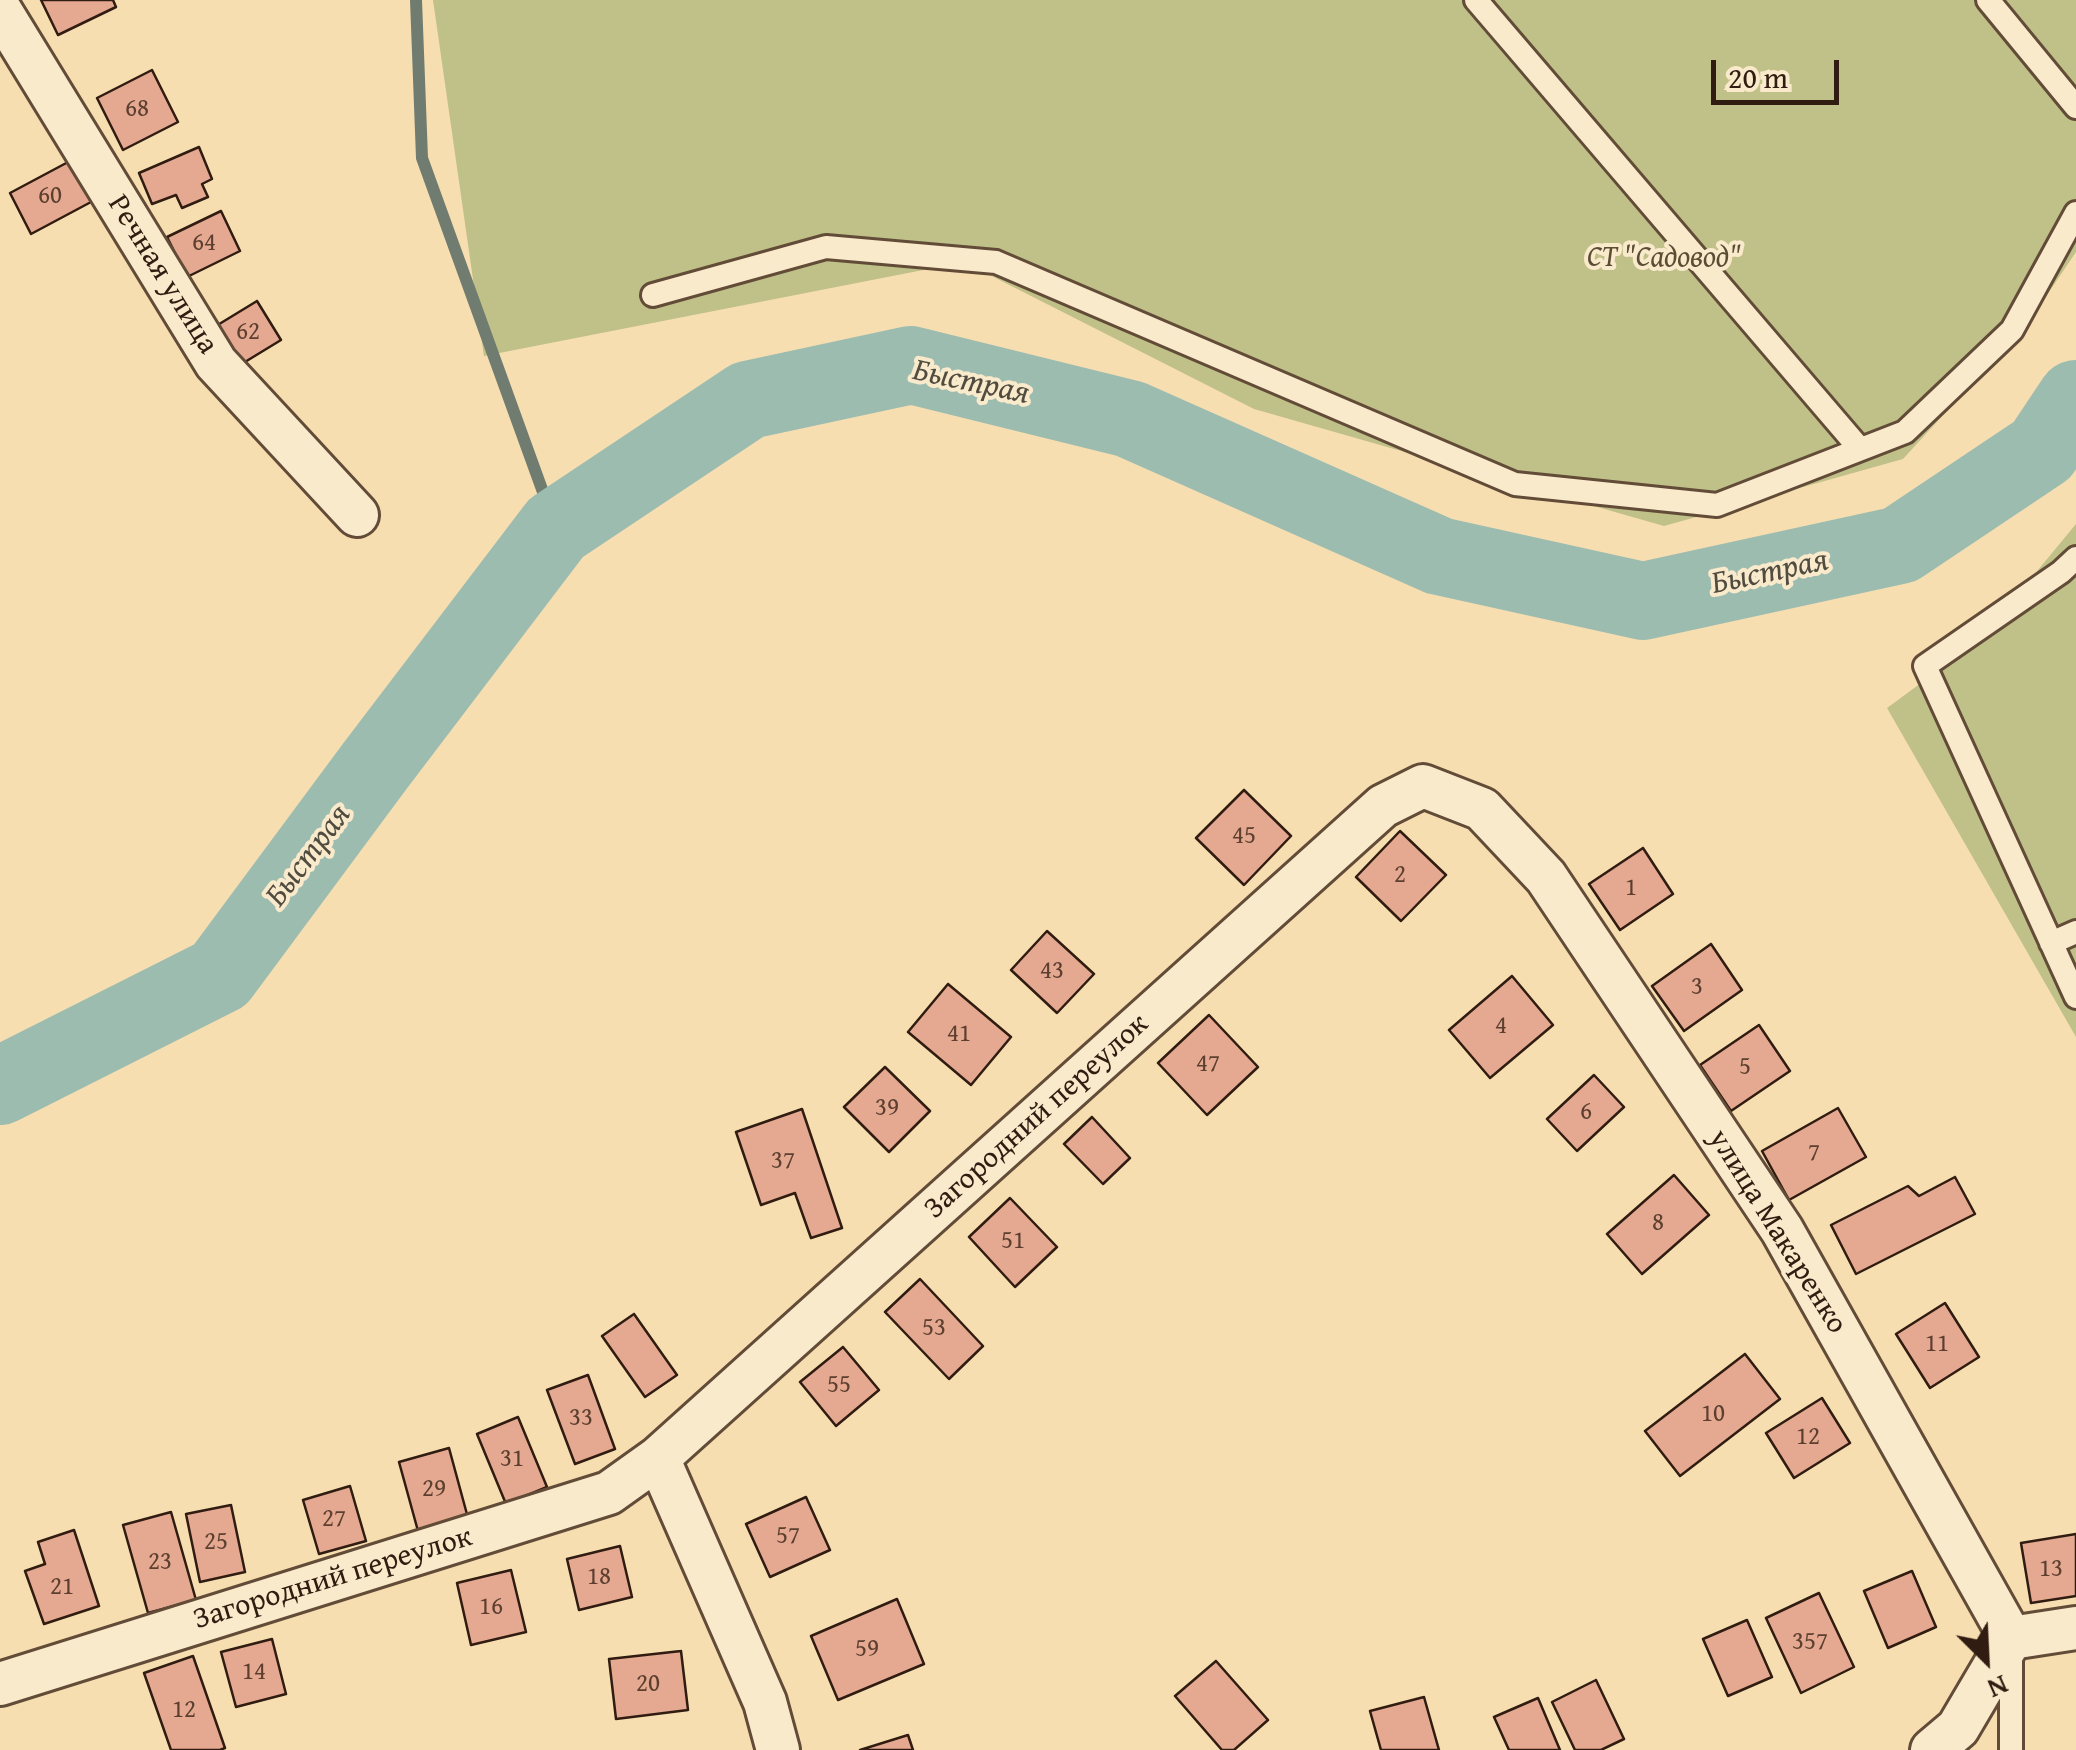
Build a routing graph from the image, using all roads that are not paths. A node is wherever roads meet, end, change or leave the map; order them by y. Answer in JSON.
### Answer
{"nodes":[{"id":1,"x":1476,"y":0,"type":"edge"},
{"id":2,"x":1988,"y":0,"type":"edge"},
{"id":3,"x":0,"y":10,"type":"edge"},
{"id":4,"x":2076,"y":107,"type":"edge"},
{"id":5,"x":2076,"y":212,"type":"edge"},
{"id":6,"x":653,"y":296,"type":"dead end"},
{"id":7,"x":1860,"y":449,"type":"junction"},
{"id":8,"x":357,"y":515,"type":"dead end"},
{"id":9,"x":2076,"y":558,"type":"edge"},
{"id":10,"x":1423,"y":786,"type":"joint"},
{"id":11,"x":2076,"y":932,"type":"edge"},
{"id":12,"x":2051,"y":943,"type":"junction"},
{"id":13,"x":2076,"y":996,"type":"edge"},
{"id":14,"x":658,"y":1458,"type":"junction"},
{"id":15,"x":2076,"y":1628,"type":"edge"},
{"id":16,"x":2012,"y":1638,"type":"junction"},
{"id":17,"x":0,"y":1684,"type":"edge"},
{"id":18,"x":778,"y":1750,"type":"edge"},
{"id":19,"x":1932,"y":1750,"type":"edge"},
{"id":20,"x":2011,"y":1750,"type":"edge"}],
"edges":[{"from":1,"to":7,"type":"lane"},
{"from":2,"to":4,"type":"lane"},
{"from":3,"to":8,"type":"street","name":"Речная улица"},
{"from":5,"to":7,"type":"lane"},
{"from":6,"to":7,"type":"lane"},
{"from":9,"to":12,"type":"lane"},
{"from":10,"to":14,"type":"street","name":"Загородний переулок"},
{"from":10,"to":16,"type":"street","name":"улица Макаренко"},
{"from":11,"to":12,"type":"lane"},
{"from":12,"to":13,"type":"lane"},
{"from":14,"to":17,"type":"street","name":"Загородний переулок"},
{"from":14,"to":18,"type":"street"},
{"from":15,"to":16,"type":"street"},
{"from":16,"to":19,"type":"street"},
{"from":16,"to":20,"type":"lane","name":"улица Макаренко"}]}
